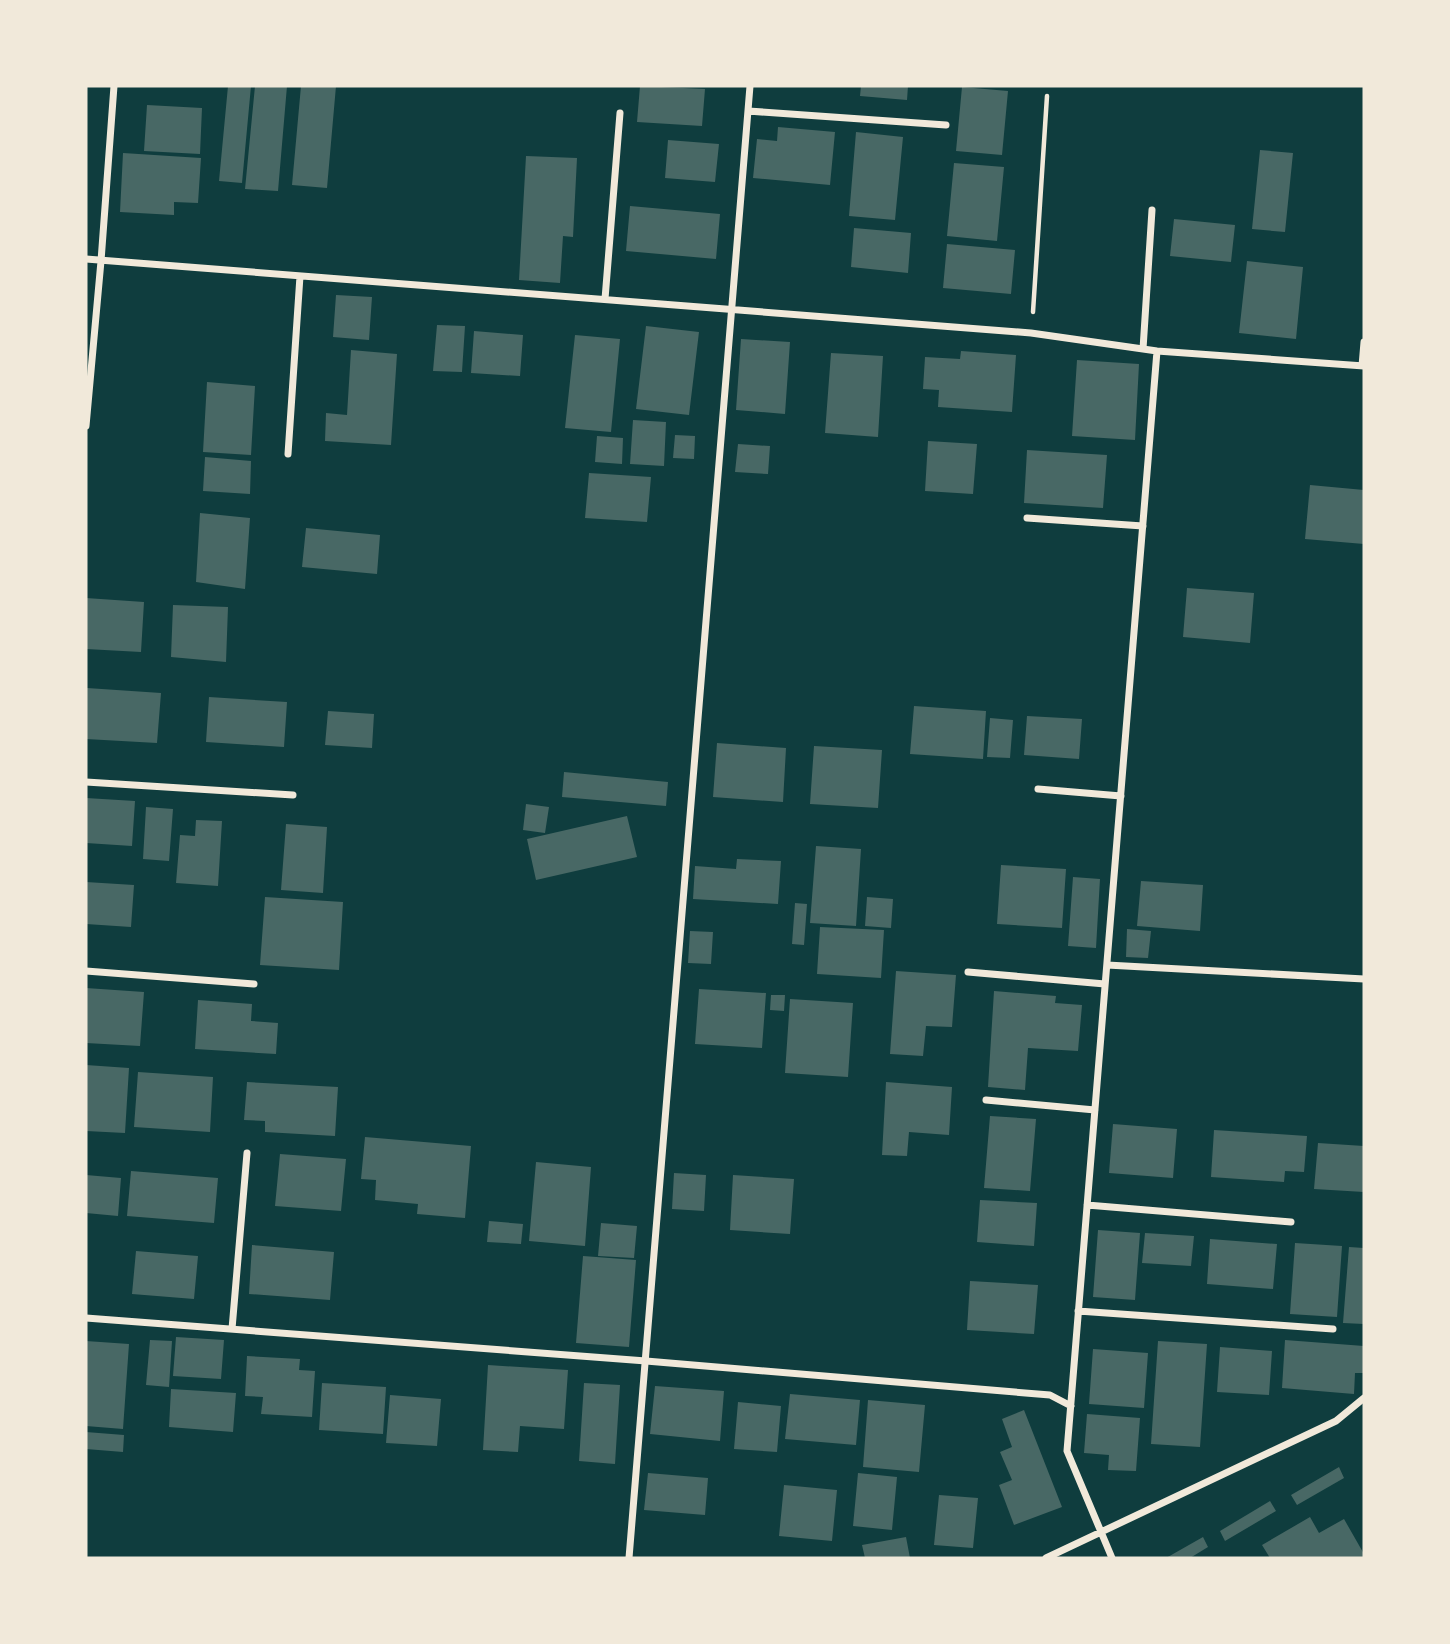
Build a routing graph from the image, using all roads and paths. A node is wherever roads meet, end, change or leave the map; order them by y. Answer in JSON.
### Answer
{"nodes":[{"id":1,"x":114,"y":86,"type":"edge"},
{"id":2,"x":750,"y":86,"type":"edge"},
{"id":3,"x":1047,"y":96,"type":"dead end"},
{"id":4,"x":748,"y":111,"type":"junction"},
{"id":5,"x":620,"y":113,"type":"dead end"},
{"id":6,"x":946,"y":125,"type":"dead end"},
{"id":7,"x":1152,"y":210,"type":"dead end"},
{"id":8,"x":86,"y":259,"type":"edge"},
{"id":9,"x":102,"y":261,"type":"junction"},
{"id":10,"x":300,"y":276,"type":"junction"},
{"id":11,"x":605,"y":299,"type":"junction"},
{"id":12,"x":733,"y":309,"type":"junction"},
{"id":13,"x":1031,"y":333,"type":"junction"},
{"id":14,"x":1364,"y":342,"type":"edge"},
{"id":15,"x":1143,"y":349,"type":"junction"},
{"id":16,"x":1157,"y":351,"type":"junction"},
{"id":17,"x":1363,"y":366,"type":"edge"},
{"id":18,"x":86,"y":426,"type":"edge"},
{"id":19,"x":288,"y":454,"type":"dead end"},
{"id":20,"x":1027,"y":518,"type":"dead end"},
{"id":21,"x":1143,"y":526,"type":"junction"},
{"id":22,"x":86,"y":782,"type":"edge"},
{"id":23,"x":1038,"y":789,"type":"dead end"},
{"id":24,"x":293,"y":795,"type":"dead end"},
{"id":25,"x":1121,"y":796,"type":"junction"},
{"id":26,"x":1107,"y":965,"type":"junction"},
{"id":27,"x":86,"y":971,"type":"edge"},
{"id":28,"x":968,"y":972,"type":"dead end"},
{"id":29,"x":1364,"y":979,"type":"edge"},
{"id":30,"x":254,"y":984,"type":"dead end"},
{"id":31,"x":1105,"y":984,"type":"junction"},
{"id":32,"x":986,"y":1100,"type":"dead end"},
{"id":33,"x":1095,"y":1110,"type":"junction"},
{"id":34,"x":247,"y":1153,"type":"dead end"},
{"id":35,"x":1087,"y":1205,"type":"junction"},
{"id":36,"x":1291,"y":1222,"type":"dead end"},
{"id":37,"x":1078,"y":1311,"type":"junction"},
{"id":38,"x":86,"y":1318,"type":"edge"},
{"id":39,"x":232,"y":1329,"type":"junction"},
{"id":40,"x":1333,"y":1329,"type":"dead end"},
{"id":41,"x":646,"y":1361,"type":"junction"},
{"id":42,"x":1363,"y":1401,"type":"edge"},
{"id":43,"x":1071,"y":1406,"type":"junction"},
{"id":44,"x":1100,"y":1531,"type":"junction"},
{"id":45,"x":629,"y":1558,"type":"edge"},
{"id":46,"x":1046,"y":1558,"type":"edge"},
{"id":47,"x":1112,"y":1558,"type":"edge"}],
"edges":[{"from":1,"to":9,"type":"street"},
{"from":2,"to":4,"type":"street"},
{"from":3,"to":13,"type":"path"},
{"from":4,"to":6,"type":"street"},
{"from":4,"to":12,"type":"street"},
{"from":5,"to":11,"type":"street"},
{"from":7,"to":15,"type":"street"},
{"from":8,"to":9,"type":"street"},
{"from":9,"to":10,"type":"street"},
{"from":9,"to":18,"type":"street"},
{"from":10,"to":11,"type":"street"},
{"from":10,"to":19,"type":"street"},
{"from":11,"to":12,"type":"street"},
{"from":12,"to":13,"type":"street"},
{"from":12,"to":41,"type":"street"},
{"from":13,"to":15,"type":"street"},
{"from":14,"to":17,"type":"street"},
{"from":15,"to":16,"type":"street"},
{"from":16,"to":17,"type":"street"},
{"from":16,"to":21,"type":"street"},
{"from":20,"to":21,"type":"street"},
{"from":21,"to":25,"type":"street"},
{"from":22,"to":24,"type":"street"},
{"from":23,"to":25,"type":"street"},
{"from":25,"to":26,"type":"street"},
{"from":26,"to":29,"type":"street"},
{"from":26,"to":31,"type":"street"},
{"from":27,"to":30,"type":"street"},
{"from":28,"to":31,"type":"street"},
{"from":31,"to":33,"type":"street"},
{"from":32,"to":33,"type":"street"},
{"from":33,"to":35,"type":"street"},
{"from":34,"to":39,"type":"street"},
{"from":35,"to":36,"type":"street"},
{"from":35,"to":37,"type":"street"},
{"from":37,"to":40,"type":"street"},
{"from":37,"to":43,"type":"street"},
{"from":38,"to":39,"type":"street"},
{"from":39,"to":41,"type":"street"},
{"from":41,"to":43,"type":"street"},
{"from":41,"to":45,"type":"street"},
{"from":42,"to":44,"type":"street"},
{"from":43,"to":44,"type":"street"},
{"from":44,"to":46,"type":"street"},
{"from":44,"to":47,"type":"street"}]}
